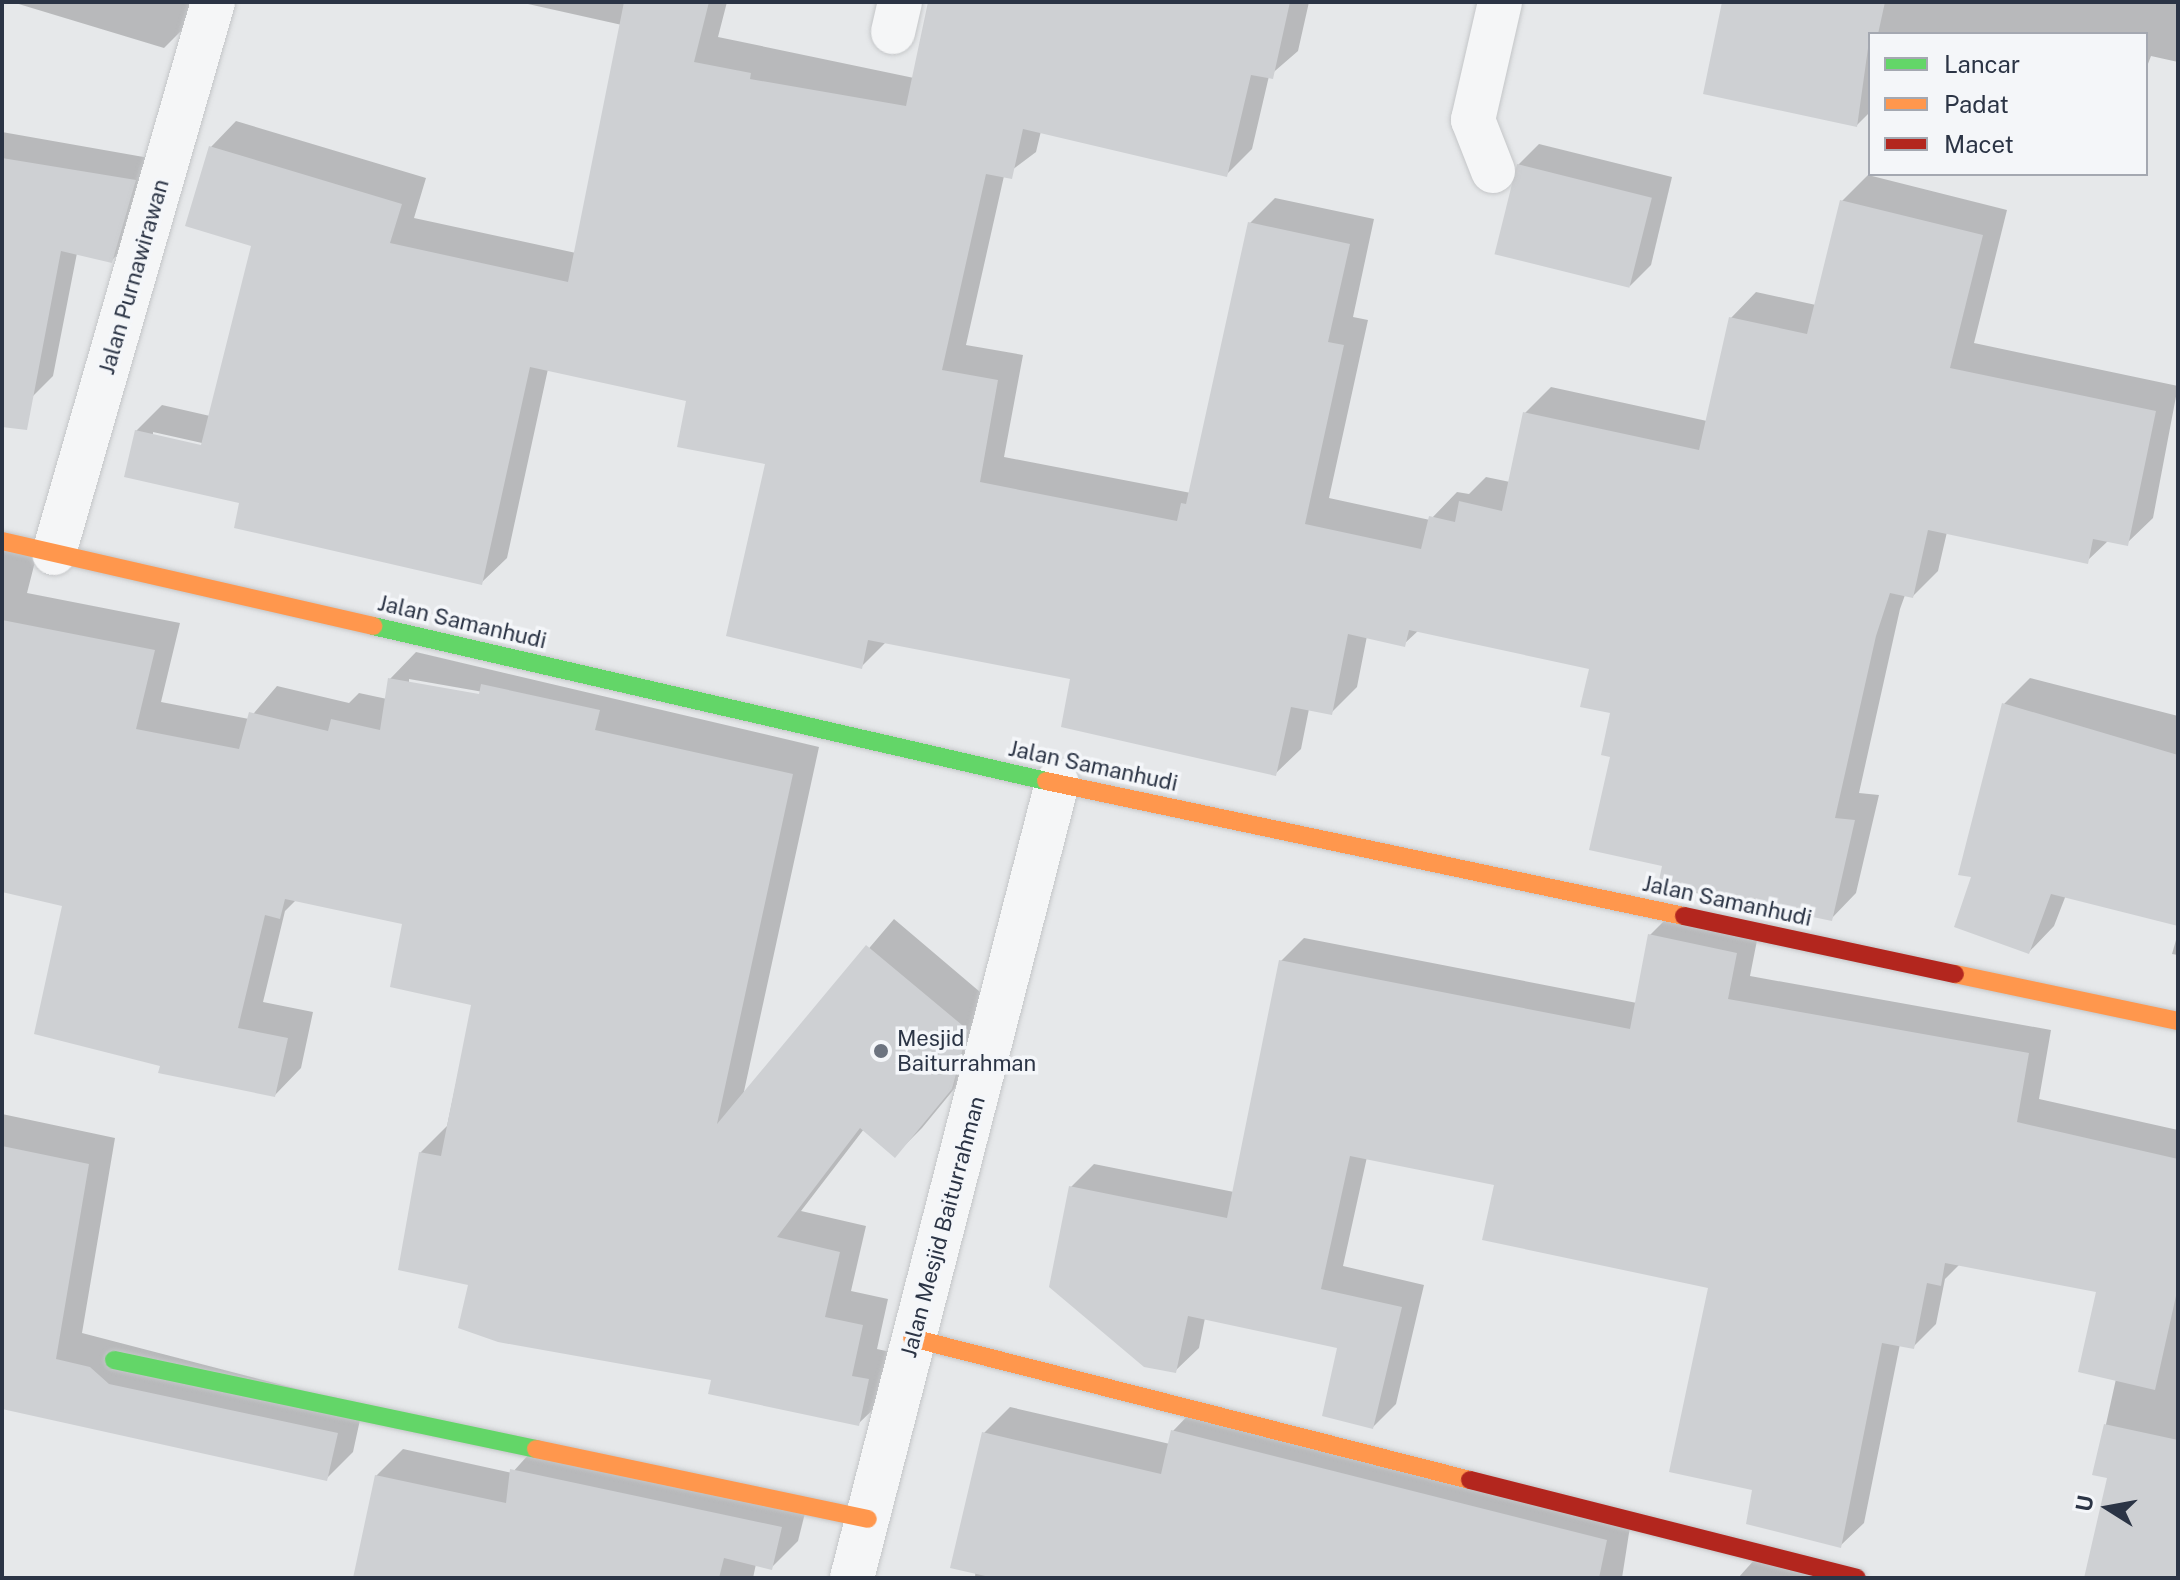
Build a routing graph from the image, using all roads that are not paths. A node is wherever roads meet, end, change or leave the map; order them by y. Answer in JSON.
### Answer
{"nodes":[{"id":1,"x":213,"y":2,"type":"edge"},
{"id":2,"x":1500,"y":2,"type":"edge"},
{"id":3,"x":1493,"y":171,"type":"dead end"},
{"id":4,"x":2,"y":541,"type":"edge"},
{"id":5,"x":54,"y":553,"type":"junction"},
{"id":6,"x":1057,"y":783,"type":"junction"},
{"id":7,"x":2178,"y":1021,"type":"edge"},
{"id":8,"x":912,"y":1338,"type":"junction"},
{"id":9,"x":114,"y":1360,"type":"dead end"},
{"id":10,"x":868,"y":1519,"type":"junction"},
{"id":11,"x":852,"y":1578,"type":"edge"},
{"id":12,"x":1857,"y":1578,"type":"edge"}],
"edges":[{"from":1,"to":5,"type":"street","name":"Jalan Purnawirawan"},
{"from":2,"to":3,"type":"street"},
{"from":4,"to":5,"type":"street","name":"Jalan Samanhudi"},
{"from":5,"to":6,"type":"street","name":"Jalan Samanhudi"},
{"from":6,"to":7,"type":"street","name":"Jalan Samanhudi"},
{"from":6,"to":8,"type":"street","name":"Jalan Mesjid Baiturrahman"},
{"from":8,"to":10,"type":"street","name":"Jalan Mesjid Baiturrahman"},
{"from":8,"to":12,"type":"street"},
{"from":9,"to":10,"type":"street"},
{"from":10,"to":11,"type":"street","name":"Jalan Mesjid Baiturrahman"}]}
